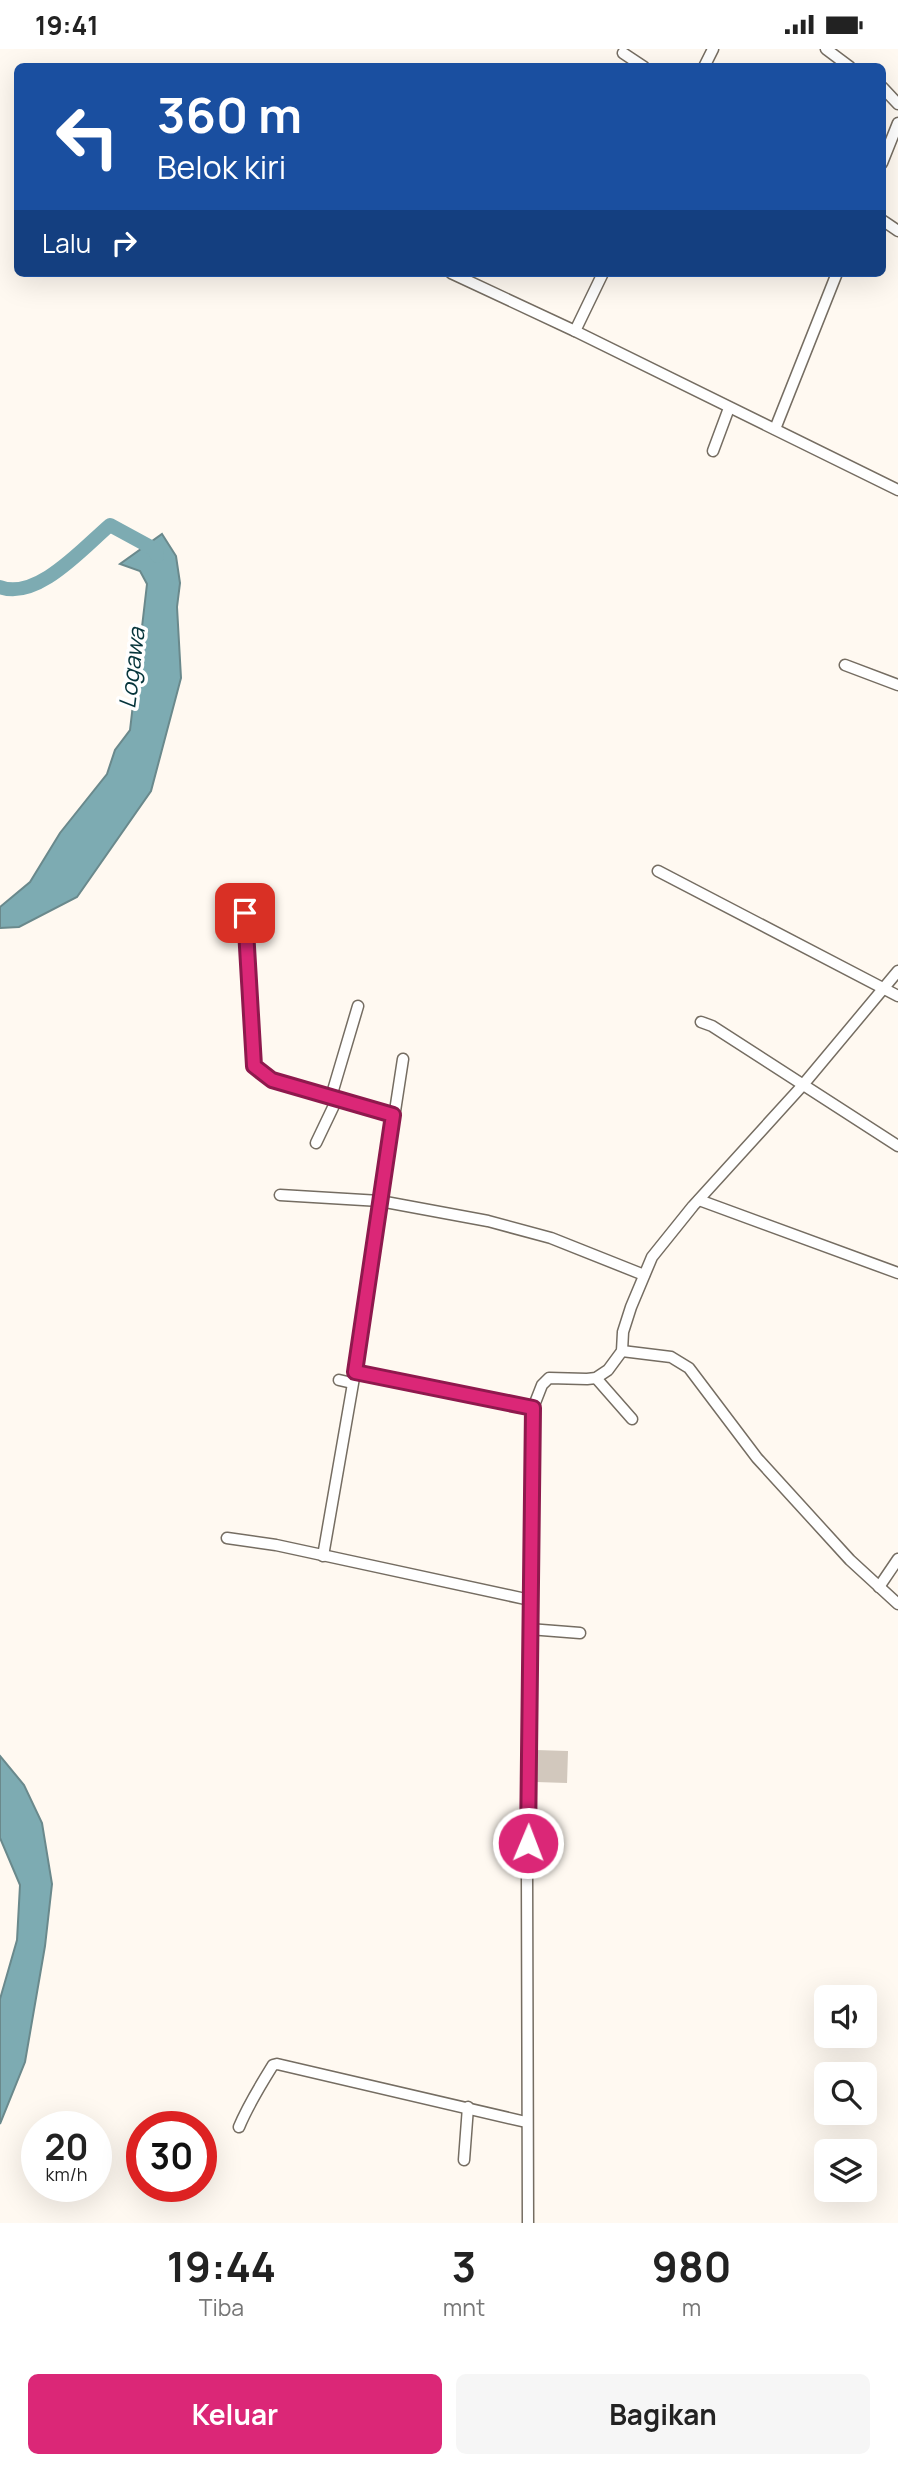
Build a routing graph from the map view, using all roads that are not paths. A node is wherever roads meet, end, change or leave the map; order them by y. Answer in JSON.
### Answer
{"nodes":[{"id":1,"x":826,"y":49,"type":"edge"},
{"id":2,"x":623,"y":53,"type":"dead end"},
{"id":3,"x":638,"y":63,"type":"edge"},
{"id":4,"x":845,"y":63,"type":"edge"},
{"id":5,"x":886,"y":91,"type":"edge"},
{"id":6,"x":898,"y":104,"type":"edge"},
{"id":7,"x":898,"y":123,"type":"edge"},
{"id":8,"x":886,"y":153,"type":"edge"},
{"id":9,"x":460,"y":277,"type":"edge"},
{"id":10,"x":601,"y":277,"type":"edge"},
{"id":11,"x":835,"y":277,"type":"edge"},
{"id":12,"x":575,"y":331,"type":"junction"},
{"id":13,"x":729,"y":408,"type":"junction"},
{"id":14,"x":775,"y":429,"type":"junction"},
{"id":15,"x":713,"y":451,"type":"dead end"},
{"id":16,"x":898,"y":490,"type":"edge"},
{"id":17,"x":845,"y":665,"type":"dead end"},
{"id":18,"x":898,"y":685,"type":"edge"},
{"id":19,"x":658,"y":871,"type":"dead end"},
{"id":20,"x":245,"y":913,"type":"dead end"},
{"id":21,"x":898,"y":971,"type":"edge"},
{"id":22,"x":884,"y":988,"type":"junction"},
{"id":23,"x":898,"y":996,"type":"edge"},
{"id":24,"x":358,"y":1006,"type":"dead end"},
{"id":25,"x":701,"y":1022,"type":"dead end"},
{"id":26,"x":403,"y":1059,"type":"dead end"},
{"id":27,"x":802,"y":1086,"type":"junction"},
{"id":28,"x":334,"y":1098,"type":"junction"},
{"id":29,"x":393,"y":1115,"type":"junction"},
{"id":30,"x":316,"y":1143,"type":"dead end"},
{"id":31,"x":898,"y":1146,"type":"edge"},
{"id":32,"x":280,"y":1195,"type":"dead end"},
{"id":33,"x":380,"y":1201,"type":"junction"},
{"id":34,"x":699,"y":1201,"type":"junction"},
{"id":35,"x":898,"y":1273,"type":"edge"},
{"id":36,"x":644,"y":1275,"type":"junction"},
{"id":37,"x":622,"y":1351,"type":"junction"},
{"id":38,"x":353,"y":1377,"type":"junction"},
{"id":39,"x":596,"y":1378,"type":"junction"},
{"id":40,"x":339,"y":1380,"type":"dead end"},
{"id":41,"x":533,"y":1408,"type":"junction"},
{"id":42,"x":632,"y":1419,"type":"dead end"},
{"id":43,"x":227,"y":1538,"type":"dead end"},
{"id":44,"x":323,"y":1556,"type":"junction"},
{"id":45,"x":898,"y":1559,"type":"edge"},
{"id":46,"x":879,"y":1587,"type":"junction"},
{"id":47,"x":530,"y":1600,"type":"junction"},
{"id":48,"x":898,"y":1604,"type":"edge"},
{"id":49,"x":529,"y":1629,"type":"junction"},
{"id":50,"x":580,"y":1633,"type":"dead end"},
{"id":51,"x":468,"y":2107,"type":"junction"},
{"id":52,"x":526,"y":2122,"type":"junction"},
{"id":53,"x":239,"y":2127,"type":"dead end"},
{"id":54,"x":464,"y":2160,"type":"dead end"},
{"id":55,"x":528,"y":2223,"type":"edge"}],
"edges":[{"from":1,"to":4,"type":"street"},
{"from":2,"to":3,"type":"street"},
{"from":5,"to":6,"type":"street"},
{"from":7,"to":8,"type":"street"},
{"from":9,"to":12,"type":"street"},
{"from":10,"to":12,"type":"street"},
{"from":11,"to":14,"type":"street"},
{"from":12,"to":13,"type":"street"},
{"from":13,"to":14,"type":"street"},
{"from":13,"to":15,"type":"street"},
{"from":14,"to":16,"type":"street"},
{"from":17,"to":18,"type":"street"},
{"from":19,"to":22,"type":"street"},
{"from":20,"to":28,"type":"street"},
{"from":21,"to":22,"type":"street"},
{"from":22,"to":23,"type":"street"},
{"from":22,"to":27,"type":"street"},
{"from":24,"to":28,"type":"street"},
{"from":25,"to":27,"type":"street"},
{"from":26,"to":29,"type":"street"},
{"from":27,"to":31,"type":"street"},
{"from":27,"to":34,"type":"street"},
{"from":28,"to":29,"type":"street"},
{"from":28,"to":30,"type":"street"},
{"from":29,"to":33,"type":"street"},
{"from":32,"to":33,"type":"street"},
{"from":33,"to":36,"type":"street"},
{"from":33,"to":38,"type":"street"},
{"from":34,"to":35,"type":"street"},
{"from":34,"to":36,"type":"street"},
{"from":36,"to":37,"type":"street"},
{"from":37,"to":39,"type":"street"},
{"from":37,"to":46,"type":"street"},
{"from":38,"to":40,"type":"street"},
{"from":38,"to":41,"type":"street"},
{"from":38,"to":44,"type":"street"},
{"from":39,"to":41,"type":"street"},
{"from":39,"to":42,"type":"street"},
{"from":41,"to":47,"type":"street"},
{"from":43,"to":44,"type":"street"},
{"from":44,"to":47,"type":"street"},
{"from":45,"to":46,"type":"street"},
{"from":46,"to":48,"type":"street"},
{"from":47,"to":49,"type":"street"},
{"from":49,"to":50,"type":"street"},
{"from":49,"to":52,"type":"street"},
{"from":51,"to":52,"type":"street"},
{"from":51,"to":53,"type":"street"},
{"from":51,"to":54,"type":"street"},
{"from":52,"to":55,"type":"street"}]}
